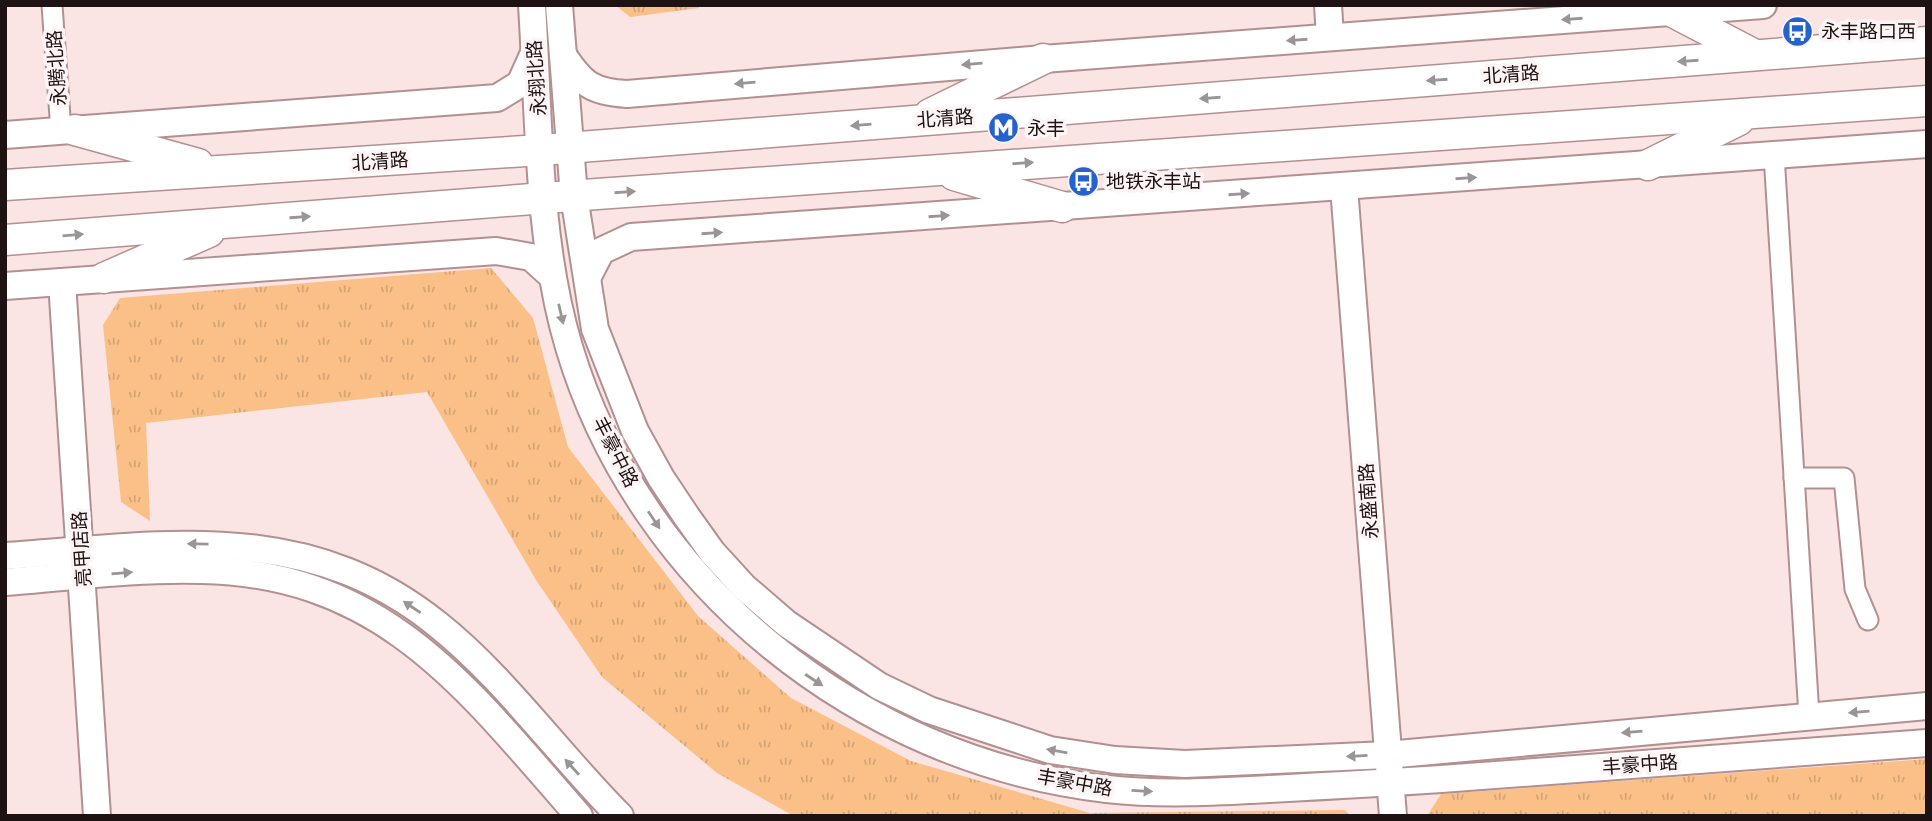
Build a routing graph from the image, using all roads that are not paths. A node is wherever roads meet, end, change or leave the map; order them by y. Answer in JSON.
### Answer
{"nodes":[{"id":1,"x":52,"y":5,"type":"edge"},
{"id":2,"x":531,"y":5,"type":"edge"},
{"id":3,"x":559,"y":5,"type":"edge"},
{"id":4,"x":1328,"y":5,"type":"edge"},
{"id":5,"x":1762,"y":5,"type":"edge"},
{"id":6,"x":1673,"y":12,"type":"junction"},
{"id":7,"x":1331,"y":37,"type":"junction"},
{"id":8,"x":1927,"y":42,"type":"edge"},
{"id":9,"x":535,"y":52,"type":"junction"},
{"id":10,"x":562,"y":54,"type":"junction"},
{"id":11,"x":1756,"y":55,"type":"junction"},
{"id":12,"x":1043,"y":59,"type":"junction"},
{"id":13,"x":1927,"y":101,"type":"edge"},
{"id":14,"x":1754,"y":113,"type":"junction"},
{"id":15,"x":915,"y":121,"type":"junction"},
{"id":16,"x":68,"y":131,"type":"junction"},
{"id":17,"x":5,"y":135,"type":"edge"},
{"id":18,"x":1927,"y":144,"type":"edge"},
{"id":19,"x":571,"y":148,"type":"junction"},
{"id":20,"x":541,"y":150,"type":"junction"},
{"id":21,"x":1774,"y":155,"type":"junction"},
{"id":22,"x":1648,"y":165,"type":"junction"},
{"id":23,"x":936,"y":170,"type":"junction"},
{"id":24,"x":222,"y":171,"type":"junction"},
{"id":25,"x":5,"y":186,"type":"edge"},
{"id":26,"x":1344,"y":187,"type":"junction"},
{"id":27,"x":574,"y":195,"type":"junction"},
{"id":28,"x":545,"y":198,"type":"junction"},
{"id":29,"x":1062,"y":207,"type":"junction"},
{"id":30,"x":232,"y":222,"type":"junction"},
{"id":31,"x":5,"y":240,"type":"edge"},
{"id":32,"x":552,"y":276,"type":"junction"},
{"id":33,"x":588,"y":276,"type":"junction"},
{"id":34,"x":104,"y":278,"type":"junction"},
{"id":35,"x":62,"y":282,"type":"junction"},
{"id":36,"x":5,"y":286,"type":"edge"},
{"id":37,"x":1794,"y":478,"type":"junction"},
{"id":38,"x":5,"y":556,"type":"edge"},
{"id":39,"x":82,"y":563,"type":"junction"},
{"id":40,"x":5,"y":582,"type":"edge"},
{"id":41,"x":1867,"y":620,"type":"dead end"},
{"id":42,"x":1927,"y":706,"type":"edge"},
{"id":43,"x":1809,"y":716,"type":"junction"},
{"id":44,"x":1927,"y":743,"type":"edge"},
{"id":45,"x":1388,"y":755,"type":"junction"},
{"id":46,"x":1390,"y":782,"type":"junction"},
{"id":47,"x":97,"y":816,"type":"edge"},
{"id":48,"x":579,"y":816,"type":"edge"},
{"id":49,"x":620,"y":816,"type":"edge"},
{"id":50,"x":1393,"y":816,"type":"edge"}],
"edges":[{"from":1,"to":16,"type":"street","name":"永腾北路"},
{"from":2,"to":9,"type":"street","name":"永翔北路"},
{"from":3,"to":10,"type":"street","name":"永翔北路"},
{"from":4,"to":7,"type":"street"},
{"from":5,"to":6,"type":"street"},
{"from":6,"to":7,"type":"street","one_way":true},
{"from":6,"to":11,"type":"main road"},
{"from":7,"to":12,"type":"street","one_way":true},
{"from":8,"to":11,"type":"main road","name":"北清路"},
{"from":9,"to":16,"type":"street"},
{"from":9,"to":20,"type":"street","name":"永翔北路"},
{"from":12,"to":10,"type":"street","one_way":true},
{"from":10,"to":19,"type":"street","name":"永翔北路"},
{"from":11,"to":15,"type":"main road","name":"北清路","one_way":true},
{"from":12,"to":15,"type":"main road"},
{"from":13,"to":14,"type":"main road"},
{"from":14,"to":22,"type":"main road"},
{"from":23,"to":14,"type":"main road","one_way":true},
{"from":15,"to":19,"type":"main road","name":"北清路","one_way":true},
{"from":16,"to":17,"type":"street"},
{"from":16,"to":24,"type":"main road"},
{"from":18,"to":21,"type":"street"},
{"from":19,"to":20,"type":"main road","name":"北清路"},
{"from":19,"to":27,"type":"street","name":"永翔北路"},
{"from":20,"to":24,"type":"main road","name":"北清路"},
{"from":20,"to":28,"type":"street","name":"永翔北路"},
{"from":21,"to":22,"type":"street"},
{"from":21,"to":37,"type":"street"},
{"from":26,"to":22,"type":"street","one_way":true},
{"from":27,"to":23,"type":"main road","one_way":true},
{"from":23,"to":29,"type":"main road"},
{"from":24,"to":25,"type":"main road","name":"北清路"},
{"from":29,"to":26,"type":"street","one_way":true},
{"from":26,"to":45,"type":"street","name":"永盛南路"},
{"from":27,"to":28,"type":"main road"},
{"from":27,"to":33,"type":"street","name":"丰豪中路"},
{"from":30,"to":28,"type":"main road","one_way":true},
{"from":28,"to":32,"type":"street","name":"丰豪中路"},
{"from":33,"to":29,"type":"street","one_way":true},
{"from":31,"to":30,"type":"main road","one_way":true},
{"from":30,"to":34,"type":"main road"},
{"from":32,"to":34,"type":"street"},
{"from":32,"to":46,"type":"street","name":"丰豪中路","one_way":true},
{"from":45,"to":33,"type":"street","name":"丰豪中路","one_way":true},
{"from":34,"to":35,"type":"street"},
{"from":35,"to":36,"type":"street"},
{"from":35,"to":39,"type":"street","name":"亮甲店路"},
{"from":37,"to":41,"type":"street"},
{"from":37,"to":43,"type":"street"},
{"from":38,"to":39,"type":"street"},
{"from":39,"to":40,"type":"street"},
{"from":39,"to":47,"type":"street","name":"亮甲店路"},
{"from":39,"to":48,"type":"street","one_way":true},
{"from":49,"to":39,"type":"street","one_way":true},
{"from":42,"to":43,"type":"street","name":"丰豪中路","one_way":true},
{"from":43,"to":45,"type":"street","name":"丰豪中路","one_way":true},
{"from":44,"to":46,"type":"street","name":"丰豪中路"},
{"from":45,"to":46,"type":"street","name":"永盛南路"},
{"from":46,"to":50,"type":"street","name":"永盛南路"}]}
